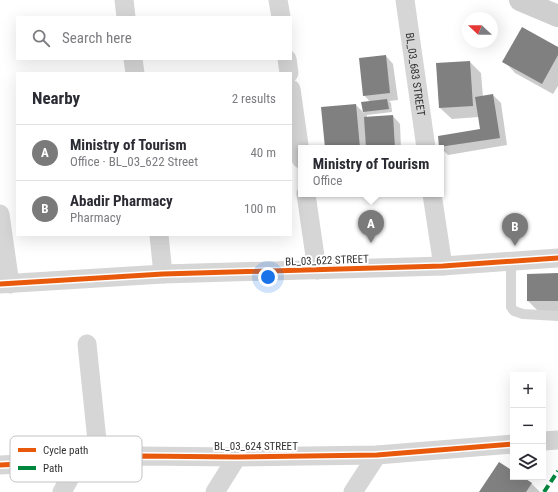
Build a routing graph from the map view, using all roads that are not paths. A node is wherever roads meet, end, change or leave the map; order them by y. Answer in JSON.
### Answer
{"nodes":[{"id":1,"x":124,"y":0,"type":"edge"},
{"id":2,"x":278,"y":0,"type":"edge"},
{"id":3,"x":405,"y":0,"type":"edge"},
{"id":4,"x":520,"y":0,"type":"edge"},
{"id":5,"x":126,"y":16,"type":"edge"},
{"id":6,"x":281,"y":16,"type":"edge"},
{"id":7,"x":558,"y":16,"type":"edge"},
{"id":8,"x":133,"y":60,"type":"edge"},
{"id":9,"x":287,"y":60,"type":"edge"},
{"id":10,"x":135,"y":72,"type":"edge"},
{"id":11,"x":289,"y":72,"type":"edge"},
{"id":12,"x":292,"y":96,"type":"edge"},
{"id":13,"x":299,"y":145,"type":"edge"},
{"id":14,"x":426,"y":145,"type":"edge"},
{"id":15,"x":306,"y":197,"type":"edge"},
{"id":16,"x":432,"y":197,"type":"edge"},
{"id":17,"x":0,"y":214,"type":"edge"},
{"id":18,"x":159,"y":236,"type":"edge"},
{"id":19,"x":558,"y":258,"type":"edge"},
{"id":20,"x":511,"y":262,"type":"junction"},
{"id":21,"x":443,"y":266,"type":"junction"},
{"id":22,"x":317,"y":270,"type":"junction"},
{"id":23,"x":163,"y":274,"type":"junction"},
{"id":24,"x":5,"y":284,"type":"edge"},
{"id":25,"x":558,"y":316,"type":"edge"},
{"id":26,"x":87,"y":344,"type":"dead end"},
{"id":27,"x":96,"y":436,"type":"edge"},
{"id":28,"x":558,"y":440,"type":"edge"},
{"id":29,"x":546,"y":441,"type":"edge"},
{"id":30,"x":510,"y":444,"type":"edge"},
{"id":31,"x":377,"y":455,"type":"junction"},
{"id":32,"x":142,"y":456,"type":"edge"},
{"id":33,"x":237,"y":457,"type":"junction"},
{"id":34,"x":10,"y":464,"type":"edge"},
{"id":35,"x":0,"y":465,"type":"edge"},
{"id":36,"x":67,"y":482,"type":"edge"},
{"id":37,"x":62,"y":492,"type":"edge"},
{"id":38,"x":215,"y":492,"type":"edge"},
{"id":39,"x":353,"y":492,"type":"edge"}],
"edges":[{"from":1,"to":5,"type":"street"},
{"from":2,"to":6,"type":"street"},
{"from":3,"to":14,"type":"street","name":"BL_03_683 STREET"},
{"from":4,"to":7,"type":"street"},
{"from":8,"to":10,"type":"street"},
{"from":9,"to":11,"type":"street"},
{"from":12,"to":13,"type":"street"},
{"from":15,"to":22,"type":"street"},
{"from":16,"to":21,"type":"street"},
{"from":17,"to":24,"type":"street"},
{"from":18,"to":23,"type":"street"},
{"from":19,"to":20,"type":"street","name":"BL_03_622 STREET"},
{"from":20,"to":21,"type":"street","name":"BL_03_622 STREET"},
{"from":20,"to":25,"type":"lane"},
{"from":21,"to":22,"type":"street","name":"BL_03_622 STREET"},
{"from":22,"to":23,"type":"street","name":"BL_03_622 STREET"},
{"from":23,"to":24,"type":"street","name":"BL_03_622 STREET"},
{"from":26,"to":27,"type":"street"},
{"from":28,"to":29,"type":"street"},
{"from":30,"to":31,"type":"street","name":"BL_03_624 STREET"},
{"from":31,"to":33,"type":"street","name":"BL_03_624 STREET"},
{"from":31,"to":39,"type":"street"},
{"from":32,"to":33,"type":"street","name":"BL_03_624 STREET"},
{"from":33,"to":38,"type":"street"},
{"from":34,"to":35,"type":"street","name":"BL_03_624 STREET"},
{"from":36,"to":37,"type":"street"}]}
